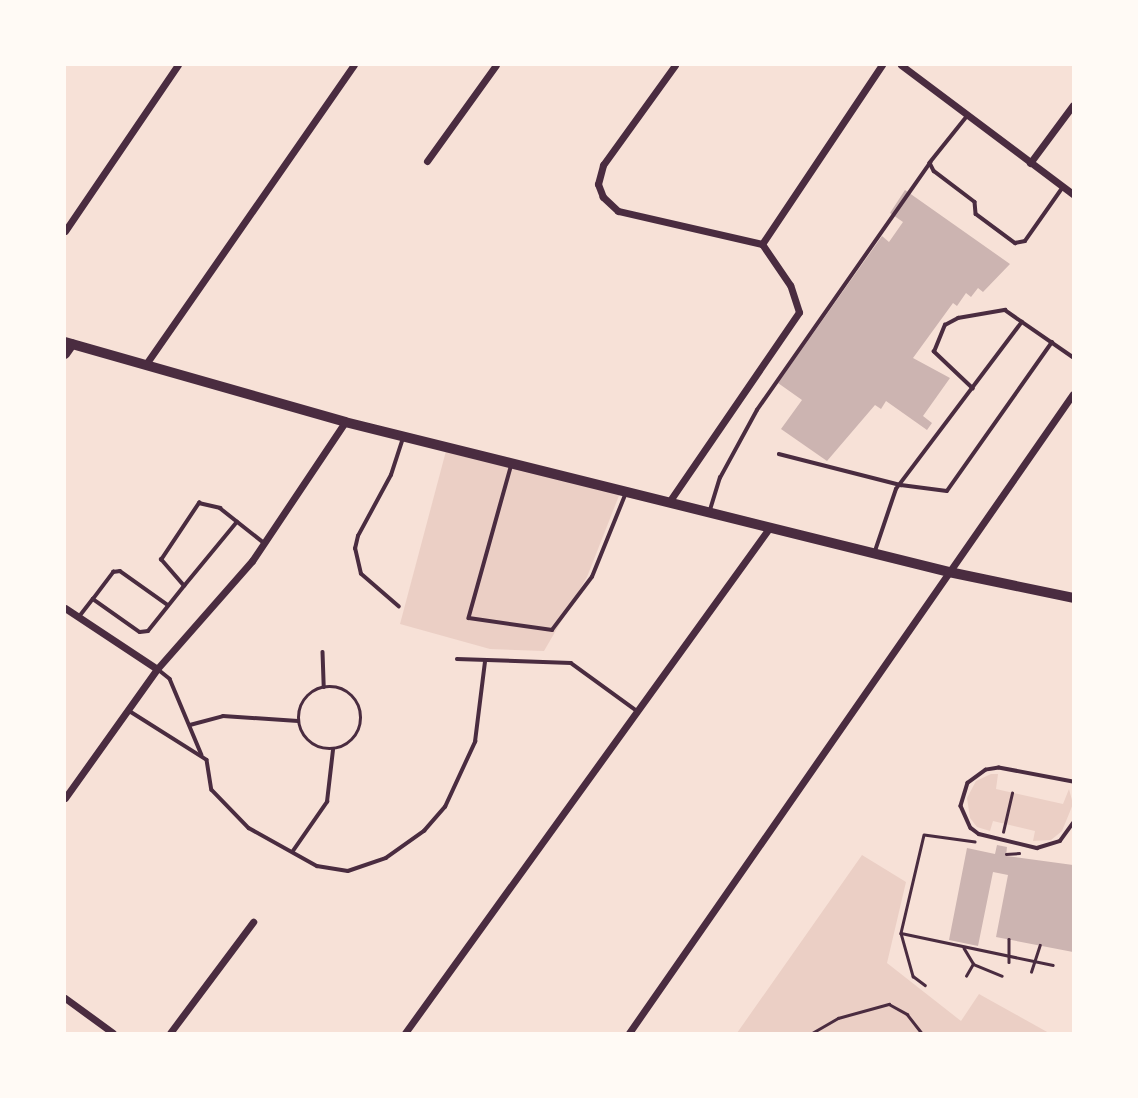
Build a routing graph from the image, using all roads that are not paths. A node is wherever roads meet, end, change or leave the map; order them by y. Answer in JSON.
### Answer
{"nodes":[{"id":1,"x":178,"y":65,"type":"edge"},
{"id":2,"x":354,"y":65,"type":"edge"},
{"id":3,"x":496,"y":65,"type":"edge"},
{"id":4,"x":675,"y":65,"type":"edge"},
{"id":5,"x":882,"y":65,"type":"edge"},
{"id":6,"x":901,"y":65,"type":"edge"},
{"id":7,"x":1073,"y":105,"type":"edge"},
{"id":8,"x":967,"y":117,"type":"junction"},
{"id":9,"x":427,"y":161,"type":"dead end"},
{"id":10,"x":930,"y":163,"type":"junction"},
{"id":11,"x":1030,"y":163,"type":"junction"},
{"id":12,"x":1063,"y":187,"type":"junction"},
{"id":13,"x":1073,"y":194,"type":"edge"},
{"id":14,"x":65,"y":230,"type":"edge"},
{"id":15,"x":762,"y":244,"type":"junction"},
{"id":16,"x":1022,"y":322,"type":"junction"},
{"id":17,"x":1052,"y":342,"type":"junction"},
{"id":18,"x":68,"y":343,"type":"edge"},
{"id":19,"x":65,"y":354,"type":"edge"},
{"id":20,"x":1073,"y":357,"type":"edge"},
{"id":21,"x":146,"y":364,"type":"junction"},
{"id":22,"x":973,"y":389,"type":"junction"},
{"id":23,"x":1073,"y":394,"type":"edge"},
{"id":24,"x":345,"y":422,"type":"junction"},
{"id":25,"x":404,"y":436,"type":"junction"},
{"id":26,"x":779,"y":454,"type":"dead end"},
{"id":27,"x":512,"y":463,"type":"junction"},
{"id":28,"x":901,"y":485,"type":"junction"},
{"id":29,"x":627,"y":491,"type":"junction"},
{"id":30,"x":670,"y":502,"type":"junction"},
{"id":31,"x":709,"y":512,"type":"junction"},
{"id":32,"x":237,"y":522,"type":"junction"},
{"id":33,"x":770,"y":527,"type":"junction"},
{"id":34,"x":265,"y":543,"type":"junction"},
{"id":35,"x":874,"y":553,"type":"junction"},
{"id":36,"x":949,"y":572,"type":"junction"},
{"id":37,"x":184,"y":586,"type":"junction"},
{"id":38,"x":1073,"y":598,"type":"edge"},
{"id":39,"x":93,"y":599,"type":"junction"},
{"id":40,"x":168,"y":606,"type":"junction"},
{"id":41,"x":399,"y":607,"type":"dead end"},
{"id":42,"x":65,"y":608,"type":"edge"},
{"id":43,"x":78,"y":618,"type":"junction"},
{"id":44,"x":323,"y":652,"type":"dead end"},
{"id":45,"x":457,"y":659,"type":"dead end"},
{"id":46,"x":485,"y":662,"type":"junction"},
{"id":47,"x":157,"y":669,"type":"junction"},
{"id":48,"x":324,"y":687,"type":"junction"},
{"id":49,"x":126,"y":709,"type":"junction"},
{"id":50,"x":637,"y":711,"type":"junction"},
{"id":51,"x":298,"y":721,"type":"junction"},
{"id":52,"x":190,"y":725,"type":"junction"},
{"id":53,"x":333,"y":750,"type":"junction"},
{"id":54,"x":202,"y":755,"type":"junction"},
{"id":55,"x":1073,"y":782,"type":"edge"},
{"id":56,"x":65,"y":798,"type":"edge"},
{"id":57,"x":1073,"y":823,"type":"edge"},
{"id":58,"x":292,"y":852,"type":"junction"},
{"id":59,"x":253,"y":922,"type":"dead end"},
{"id":60,"x":66,"y":1000,"type":"edge"},
{"id":61,"x":113,"y":1033,"type":"edge"},
{"id":62,"x":170,"y":1033,"type":"edge"},
{"id":63,"x":405,"y":1033,"type":"edge"},
{"id":64,"x":629,"y":1033,"type":"edge"}],
"edges":[{"from":1,"to":14,"type":"street"},
{"from":2,"to":21,"type":"street"},
{"from":3,"to":9,"type":"street"},
{"from":4,"to":15,"type":"street"},
{"from":5,"to":15,"type":"street"},
{"from":6,"to":8,"type":"street"},
{"from":7,"to":11,"type":"street"},
{"from":8,"to":10,"type":"lane"},
{"from":8,"to":11,"type":"street"},
{"from":10,"to":12,"type":"lane"},
{"from":10,"to":31,"type":"lane"},
{"from":11,"to":12,"type":"street"},
{"from":12,"to":13,"type":"street"},
{"from":15,"to":30,"type":"street"},
{"from":16,"to":17,"type":"lane"},
{"from":16,"to":22,"type":"lane"},
{"from":16,"to":22,"type":"lane"},
{"from":17,"to":20,"type":"lane"},
{"from":17,"to":28,"type":"lane"},
{"from":18,"to":19,"type":"street"},
{"from":18,"to":21,"type":"main road"},
{"from":21,"to":24,"type":"main road"},
{"from":22,"to":28,"type":"lane"},
{"from":23,"to":36,"type":"street"},
{"from":24,"to":25,"type":"main road"},
{"from":24,"to":34,"type":"street"},
{"from":25,"to":27,"type":"main road"},
{"from":25,"to":41,"type":"lane"},
{"from":26,"to":28,"type":"lane"},
{"from":27,"to":29,"type":"main road"},
{"from":27,"to":29,"type":"lane"},
{"from":28,"to":35,"type":"lane"},
{"from":29,"to":30,"type":"main road"},
{"from":30,"to":31,"type":"main road"},
{"from":31,"to":33,"type":"main road"},
{"from":32,"to":34,"type":"lane"},
{"from":32,"to":37,"type":"lane"},
{"from":32,"to":37,"type":"lane"},
{"from":33,"to":35,"type":"main road"},
{"from":33,"to":50,"type":"street"},
{"from":34,"to":47,"type":"street"},
{"from":35,"to":36,"type":"main road"},
{"from":36,"to":38,"type":"main road"},
{"from":36,"to":64,"type":"street"},
{"from":37,"to":40,"type":"lane"},
{"from":39,"to":40,"type":"lane"},
{"from":39,"to":40,"type":"lane"},
{"from":39,"to":43,"type":"lane"},
{"from":42,"to":43,"type":"street"},
{"from":43,"to":47,"type":"street"},
{"from":44,"to":48,"type":"lane"},
{"from":45,"to":46,"type":"lane"},
{"from":46,"to":50,"type":"lane"},
{"from":46,"to":58,"type":"lane"},
{"from":47,"to":49,"type":"street"},
{"from":47,"to":52,"type":"lane"},
{"from":48,"to":51,"type":"lane"},
{"from":48,"to":53,"type":"lane"},
{"from":49,"to":54,"type":"lane"},
{"from":49,"to":56,"type":"street"},
{"from":50,"to":63,"type":"street"},
{"from":51,"to":52,"type":"lane"},
{"from":51,"to":53,"type":"lane"},
{"from":52,"to":54,"type":"lane"},
{"from":53,"to":58,"type":"lane"},
{"from":54,"to":58,"type":"lane"},
{"from":55,"to":57,"type":"lane"},
{"from":59,"to":62,"type":"street"},
{"from":60,"to":61,"type":"street"}]}
